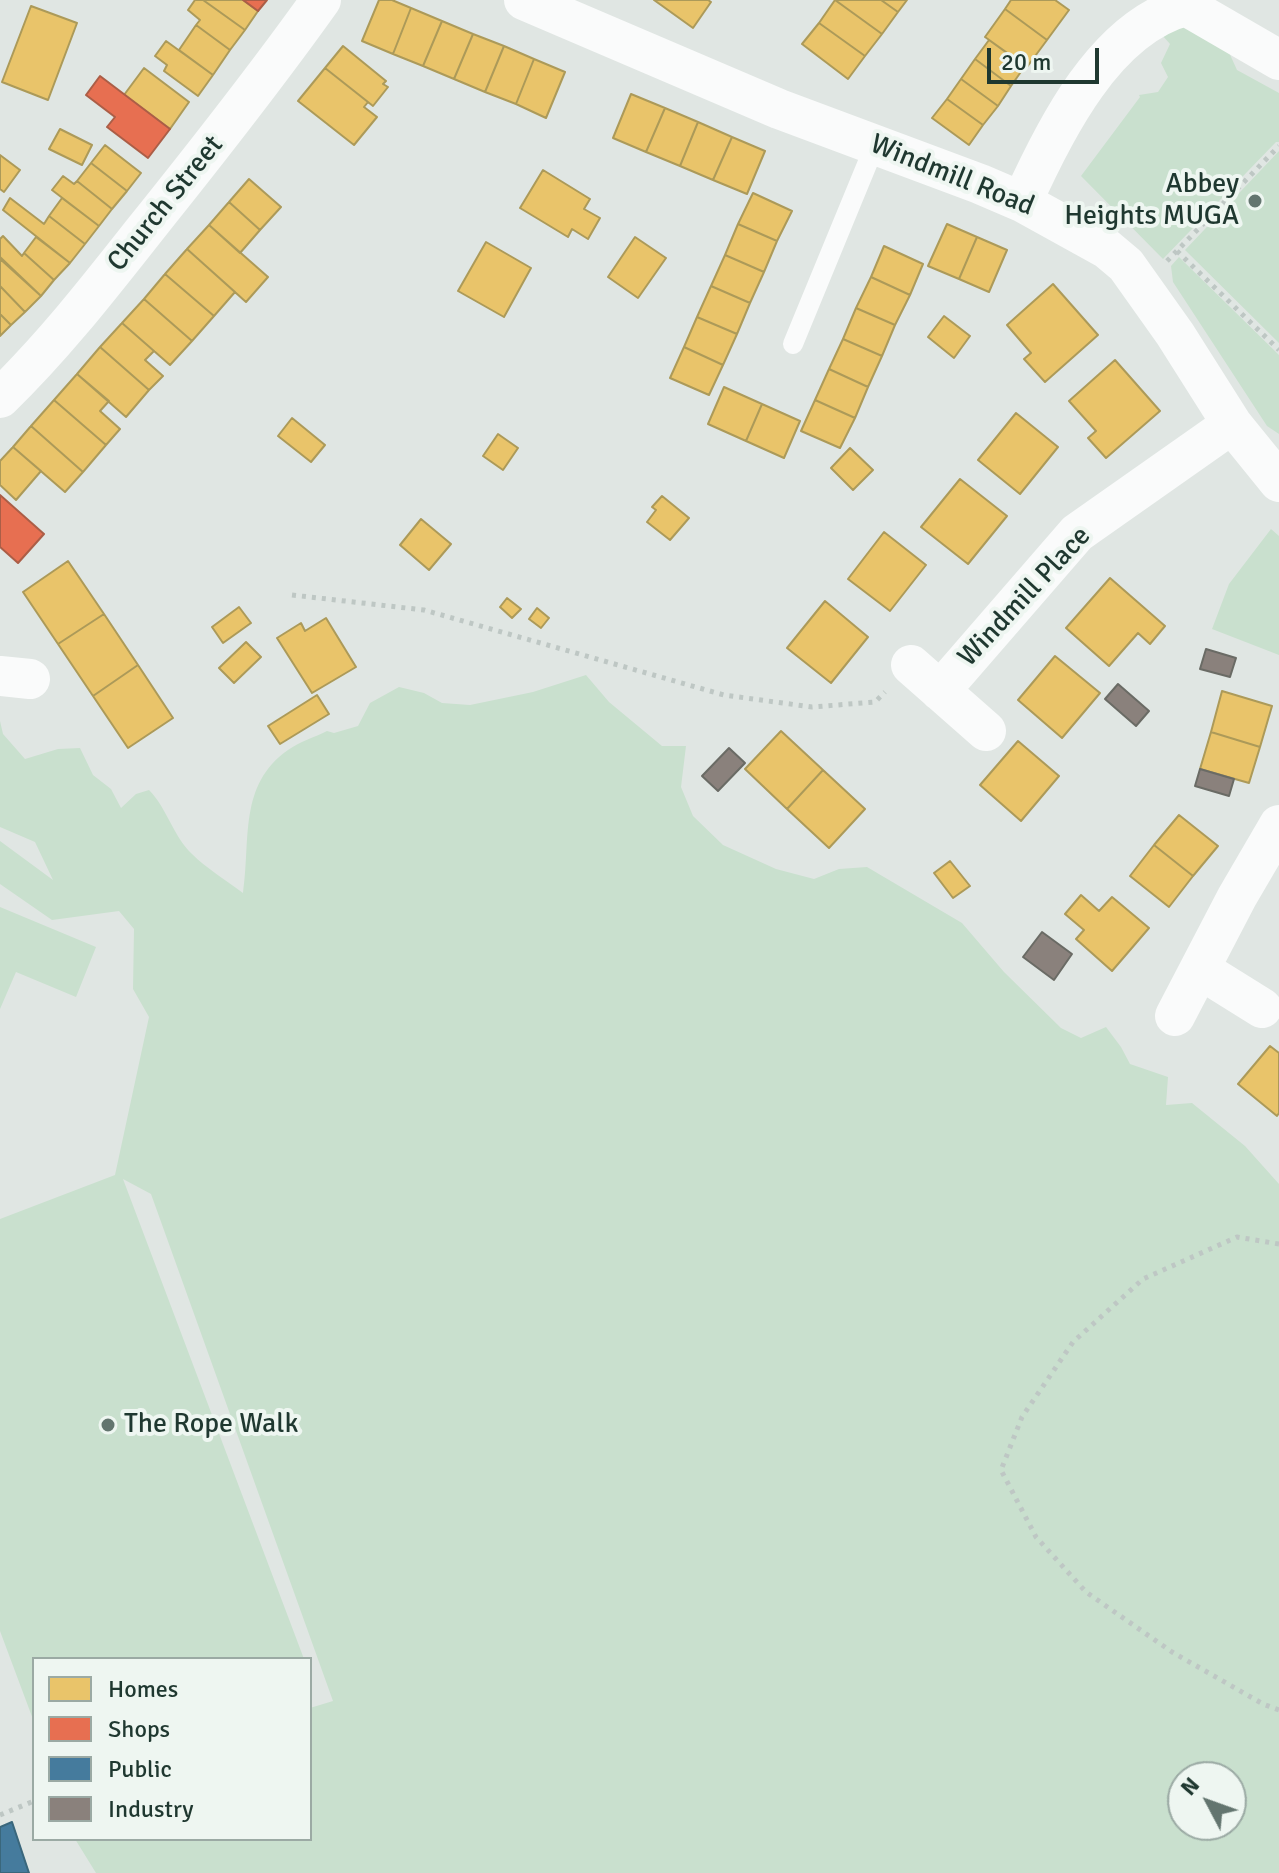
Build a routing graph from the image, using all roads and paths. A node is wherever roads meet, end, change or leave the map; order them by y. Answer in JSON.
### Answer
{"nodes":[{"id":1,"x":321,"y":0,"type":"edge"},
{"id":2,"x":524,"y":0,"type":"edge"},
{"id":3,"x":590,"y":12,"type":"edge"},
{"id":4,"x":1279,"y":60,"type":"edge"},
{"id":5,"x":875,"y":145,"type":"junction"},
{"id":6,"x":1279,"y":146,"type":"edge"},
{"id":7,"x":1022,"y":202,"type":"junction"},
{"id":8,"x":1177,"y":251,"type":"junction"},
{"id":9,"x":1158,"y":271,"type":"dead end"},
{"id":10,"x":793,"y":344,"type":"dead end"},
{"id":11,"x":1279,"y":350,"type":"edge"},
{"id":12,"x":0,"y":398,"type":"edge"},
{"id":13,"x":1232,"y":424,"type":"junction"},
{"id":14,"x":1279,"y":482,"type":"edge"},
{"id":15,"x":292,"y":595,"type":"dead end"},
{"id":16,"x":911,"y":665,"type":"joint"},
{"id":17,"x":940,"y":691,"type":"junction"},
{"id":18,"x":986,"y":731,"type":"dead end"},
{"id":19,"x":1279,"y":825,"type":"edge"},
{"id":20,"x":1201,"y":970,"type":"junction"},
{"id":21,"x":1262,"y":1008,"type":"dead end"},
{"id":22,"x":1175,"y":1016,"type":"dead end"},
{"id":23,"x":1279,"y":1244,"type":"edge"},
{"id":24,"x":1279,"y":1710,"type":"edge"},
{"id":25,"x":32,"y":1802,"type":"edge"},
{"id":26,"x":0,"y":1815,"type":"edge"}],
"edges":[{"from":1,"to":12,"type":"street","name":"Church Street"},
{"from":2,"to":3,"type":"street","name":"Windmill Road"},
{"from":3,"to":5,"type":"street","name":"Windmill Road"},
{"from":4,"to":7,"type":"street"},
{"from":5,"to":7,"type":"street","name":"Windmill Road"},
{"from":5,"to":10,"type":"lane"},
{"from":6,"to":8,"type":"path"},
{"from":7,"to":13,"type":"street","name":"Windmill Road"},
{"from":8,"to":9,"type":"path"},
{"from":8,"to":11,"type":"path"},
{"from":13,"to":14,"type":"street","name":"Windmill Road"},
{"from":13,"to":17,"type":"street","name":"Windmill Place"},
{"from":15,"to":16,"type":"path"},
{"from":16,"to":17,"type":"street","name":"Windmill Place"},
{"from":17,"to":18,"type":"street","name":"Windmill Place"},
{"from":19,"to":20,"type":"street"},
{"from":20,"to":21,"type":"street"},
{"from":20,"to":22,"type":"street"},
{"from":23,"to":24,"type":"path"},
{"from":25,"to":26,"type":"path"}]}
